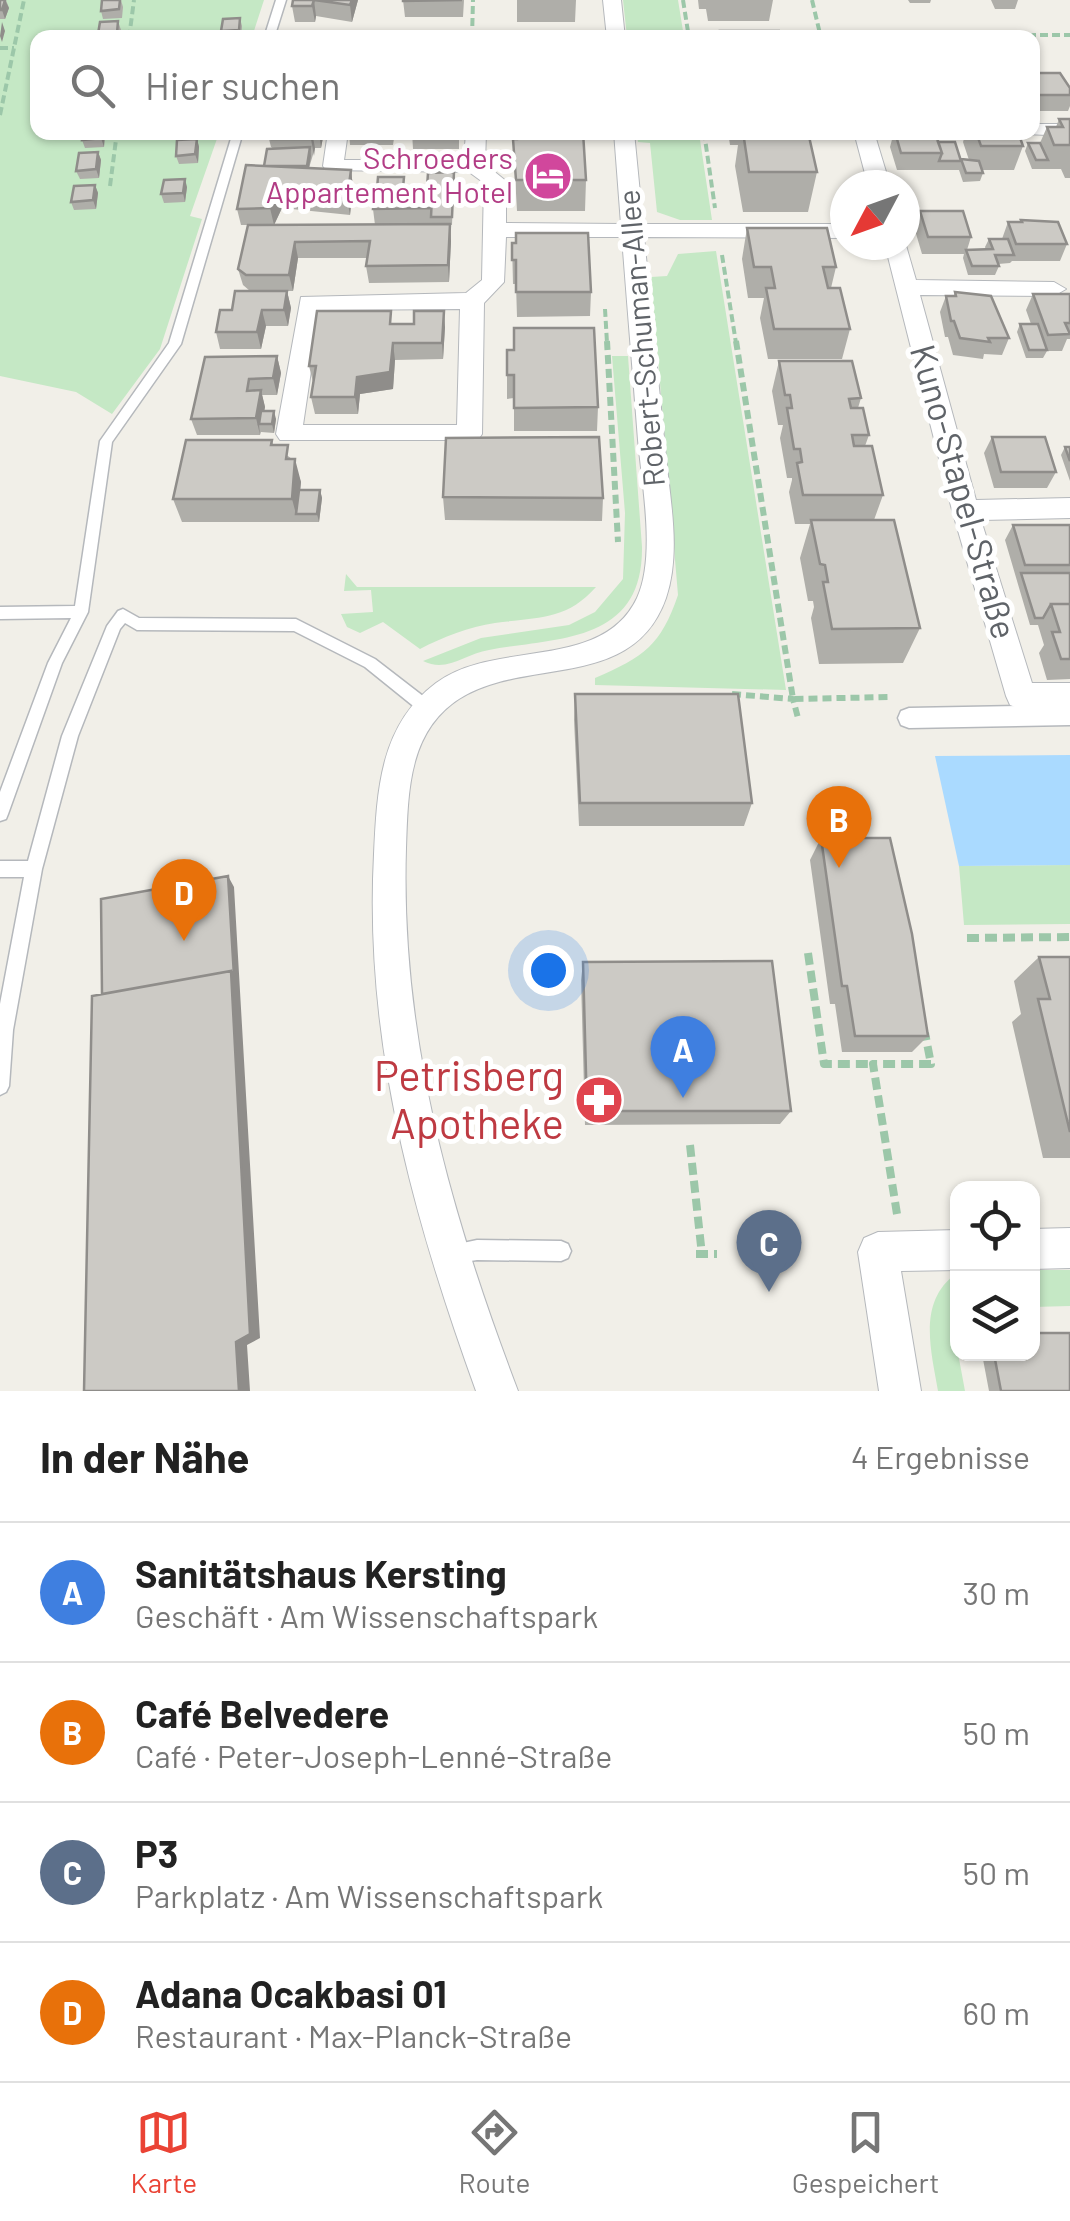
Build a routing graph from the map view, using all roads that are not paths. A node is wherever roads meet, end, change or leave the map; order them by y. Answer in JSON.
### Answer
{"nodes":[{"id":1,"x":281,"y":0,"type":"edge"},
{"id":2,"x":612,"y":0,"type":"edge"},
{"id":3,"x":272,"y":30,"type":"edge"},
{"id":4,"x":615,"y":30,"type":"edge"},
{"id":5,"x":1040,"y":130,"type":"edge"},
{"id":6,"x":1070,"y":130,"type":"edge"},
{"id":7,"x":236,"y":140,"type":"edge"},
{"id":8,"x":337,"y":140,"type":"edge"},
{"id":9,"x":476,"y":140,"type":"edge"},
{"id":10,"x":625,"y":140,"type":"edge"},
{"id":11,"x":866,"y":140,"type":"edge"},
{"id":12,"x":474,"y":166,"type":"junction"},
{"id":13,"x":875,"y":170,"type":"edge"},
{"id":14,"x":495,"y":230,"type":"junction"},
{"id":15,"x":636,"y":231,"type":"junction"},
{"id":16,"x":830,"y":231,"type":"edge"},
{"id":17,"x":900,"y":260,"type":"edge"},
{"id":18,"x":907,"y":288,"type":"junction"},
{"id":19,"x":1054,"y":288,"type":"dead end"},
{"id":20,"x":472,"y":301,"type":"junction"},
{"id":21,"x":1070,"y":508,"type":"edge"},
{"id":22,"x":965,"y":510,"type":"junction"},
{"id":23,"x":81,"y":612,"type":"junction"},
{"id":24,"x":0,"y":613,"type":"edge"},
{"id":25,"x":1070,"y":696,"type":"edge"},
{"id":26,"x":427,"y":708,"type":"junction"},
{"id":27,"x":1070,"y":716,"type":"edge"},
{"id":28,"x":909,"y":718,"type":"dead end"},
{"id":29,"x":0,"y":814,"type":"edge"},
{"id":30,"x":0,"y":868,"type":"edge"},
{"id":31,"x":34,"y":868,"type":"junction"},
{"id":32,"x":0,"y":1086,"type":"edge"},
{"id":33,"x":1040,"y":1248,"type":"edge"},
{"id":34,"x":1070,"y":1248,"type":"edge"},
{"id":35,"x":561,"y":1250,"type":"dead end"},
{"id":36,"x":950,"y":1250,"type":"edge"},
{"id":37,"x":448,"y":1255,"type":"junction"},
{"id":38,"x":497,"y":1391,"type":"edge"},
{"id":39,"x":900,"y":1391,"type":"edge"}],
"edges":[{"from":1,"to":3,"type":"lane"},
{"from":2,"to":4,"type":"street"},
{"from":5,"to":6,"type":"street"},
{"from":7,"to":23,"type":"lane"},
{"from":8,"to":12,"type":"street"},
{"from":9,"to":12,"type":"street"},
{"from":10,"to":15,"type":"street","name":"Robert-Schuman-Allee"},
{"from":11,"to":13,"type":"street"},
{"from":12,"to":14,"type":"street"},
{"from":14,"to":15,"type":"street"},
{"from":14,"to":20,"type":"street"},
{"from":15,"to":16,"type":"street"},
{"from":15,"to":26,"type":"street","name":"Robert-Schuman-Allee"},
{"from":17,"to":18,"type":"street","name":"Kuno-Stapel-Straße"},
{"from":18,"to":19,"type":"street","name":"Kuno-Stapel-Straße"},
{"from":18,"to":22,"type":"street","name":"Kuno-Stapel-Straße"},
{"from":20,"to":20,"type":"street"},
{"from":21,"to":22,"type":"street"},
{"from":22,"to":25,"type":"street","name":"Kuno-Stapel-Straße"},
{"from":23,"to":24,"type":"lane"},
{"from":23,"to":29,"type":"lane"},
{"from":26,"to":31,"type":"lane"},
{"from":26,"to":37,"type":"street"},
{"from":27,"to":28,"type":"street"},
{"from":30,"to":31,"type":"lane"},
{"from":31,"to":32,"type":"lane"},
{"from":33,"to":34,"type":"street"},
{"from":35,"to":37,"type":"lane"},
{"from":36,"to":39,"type":"street"},
{"from":37,"to":38,"type":"street"}]}
